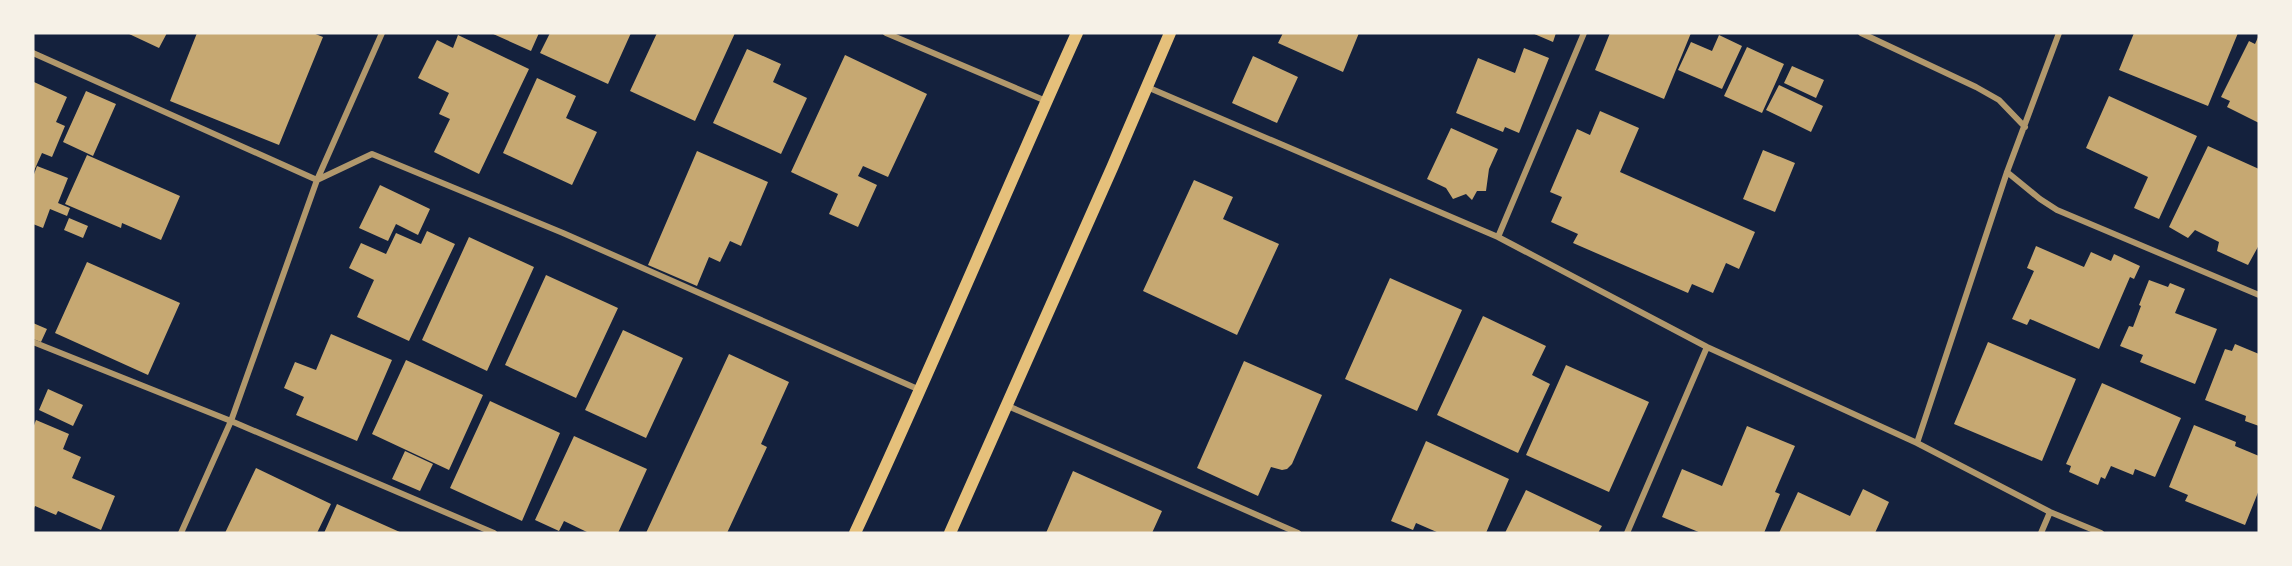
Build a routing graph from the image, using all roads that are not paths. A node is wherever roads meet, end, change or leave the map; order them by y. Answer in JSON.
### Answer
{"nodes":[{"id":1,"x":382,"y":33,"type":"edge"},
{"id":2,"x":886,"y":33,"type":"edge"},
{"id":3,"x":1077,"y":33,"type":"edge"},
{"id":4,"x":1170,"y":33,"type":"edge"},
{"id":5,"x":1584,"y":33,"type":"edge"},
{"id":6,"x":1861,"y":33,"type":"edge"},
{"id":7,"x":2059,"y":33,"type":"edge"},
{"id":8,"x":33,"y":53,"type":"edge"},
{"id":9,"x":1146,"y":87,"type":"junction"},
{"id":10,"x":1046,"y":101,"type":"junction"},
{"id":11,"x":2025,"y":126,"type":"junction"},
{"id":12,"x":2007,"y":172,"type":"junction"},
{"id":13,"x":318,"y":180,"type":"junction"},
{"id":14,"x":1498,"y":237,"type":"junction"},
{"id":15,"x":2259,"y":295,"type":"edge"},
{"id":16,"x":33,"y":342,"type":"edge"},
{"id":17,"x":1707,"y":347,"type":"junction"},
{"id":18,"x":921,"y":390,"type":"junction"},
{"id":19,"x":1008,"y":406,"type":"junction"},
{"id":20,"x":231,"y":422,"type":"junction"},
{"id":21,"x":1917,"y":443,"type":"junction"},
{"id":22,"x":2050,"y":512,"type":"junction"},
{"id":23,"x":181,"y":533,"type":"edge"},
{"id":24,"x":494,"y":533,"type":"edge"},
{"id":25,"x":855,"y":533,"type":"edge"},
{"id":26,"x":950,"y":533,"type":"edge"},
{"id":27,"x":1298,"y":533,"type":"edge"},
{"id":28,"x":1627,"y":533,"type":"edge"},
{"id":29,"x":2041,"y":533,"type":"edge"},
{"id":30,"x":2101,"y":533,"type":"edge"}],
"edges":[{"from":1,"to":13,"type":"street"},
{"from":2,"to":10,"type":"street"},
{"from":3,"to":10,"type":"main road"},
{"from":4,"to":9,"type":"main road"},
{"from":5,"to":14,"type":"street"},
{"from":6,"to":11,"type":"street"},
{"from":7,"to":11,"type":"street"},
{"from":8,"to":13,"type":"street"},
{"from":9,"to":14,"type":"street"},
{"from":9,"to":19,"type":"main road"},
{"from":10,"to":18,"type":"main road"},
{"from":11,"to":12,"type":"street"},
{"from":12,"to":15,"type":"street"},
{"from":12,"to":21,"type":"street"},
{"from":13,"to":18,"type":"street"},
{"from":13,"to":20,"type":"street"},
{"from":14,"to":17,"type":"street"},
{"from":16,"to":20,"type":"street"},
{"from":17,"to":21,"type":"street"},
{"from":17,"to":28,"type":"street"},
{"from":18,"to":25,"type":"main road"},
{"from":19,"to":26,"type":"main road"},
{"from":19,"to":27,"type":"street"},
{"from":20,"to":23,"type":"street"},
{"from":20,"to":24,"type":"street"},
{"from":21,"to":22,"type":"street"},
{"from":22,"to":29,"type":"street"},
{"from":22,"to":30,"type":"street"}]}
